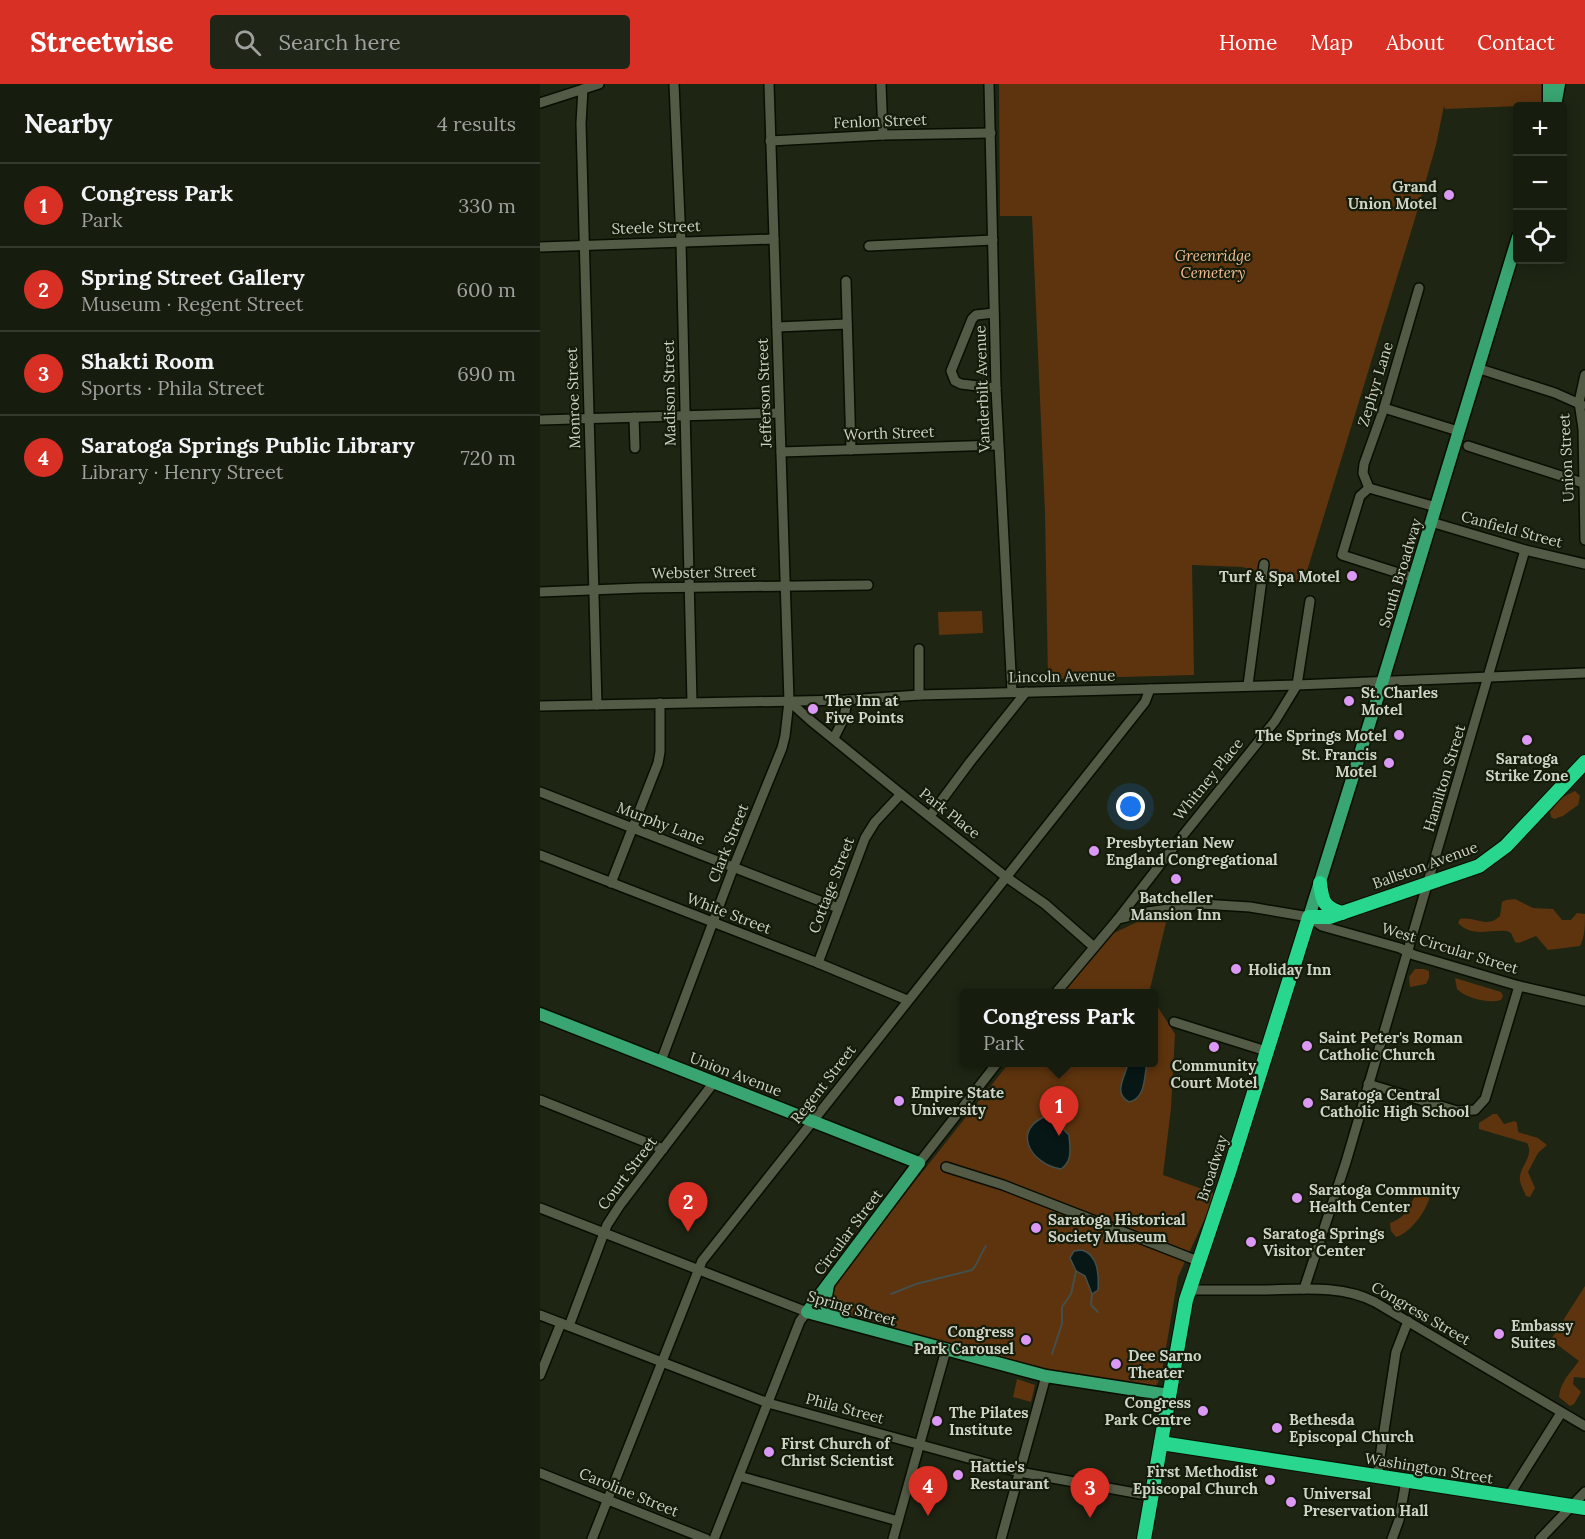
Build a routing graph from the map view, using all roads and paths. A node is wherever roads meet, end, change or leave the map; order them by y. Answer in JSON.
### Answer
{"nodes":[{"id":1,"x":599,"y":84,"type":"edge"},
{"id":2,"x":674,"y":84,"type":"edge"},
{"id":3,"x":769,"y":84,"type":"edge"},
{"id":4,"x":881,"y":84,"type":"edge"},
{"id":5,"x":989,"y":84,"type":"edge"},
{"id":6,"x":1549,"y":84,"type":"edge"},
{"id":7,"x":1559,"y":84,"type":"edge"},
{"id":8,"x":583,"y":89,"type":"junction"},
{"id":9,"x":1549,"y":102,"type":"edge"},
{"id":10,"x":1556,"y":102,"type":"edge"},
{"id":11,"x":540,"y":103,"type":"edge"},
{"id":12,"x":991,"y":133,"type":"junction"},
{"id":13,"x":883,"y":135,"type":"junction"},
{"id":14,"x":771,"y":141,"type":"junction"},
{"id":15,"x":774,"y":239,"type":"junction"},
{"id":16,"x":993,"y":240,"type":"junction"},
{"id":17,"x":681,"y":242,"type":"junction"},
{"id":18,"x":585,"y":245,"type":"junction"},
{"id":19,"x":869,"y":246,"type":"dead end"},
{"id":20,"x":540,"y":247,"type":"edge"},
{"id":21,"x":1513,"y":253,"type":"edge"},
{"id":22,"x":846,"y":281,"type":"dead end"},
{"id":23,"x":1419,"y":288,"type":"dead end"},
{"id":24,"x":994,"y":313,"type":"junction"},
{"id":25,"x":848,"y":324,"type":"junction"},
{"id":26,"x":777,"y":327,"type":"junction"},
{"id":27,"x":1477,"y":368,"type":"junction"},
{"id":28,"x":1585,"y":375,"type":"edge"},
{"id":29,"x":996,"y":388,"type":"junction"},
{"id":30,"x":1582,"y":405,"type":"edge"},
{"id":31,"x":1384,"y":408,"type":"junction"},
{"id":32,"x":779,"y":414,"type":"junction"},
{"id":33,"x":684,"y":416,"type":"junction"},
{"id":34,"x":634,"y":417,"type":"junction"},
{"id":35,"x":588,"y":419,"type":"junction"},
{"id":36,"x":540,"y":420,"type":"edge"},
{"id":37,"x":1458,"y":430,"type":"junction"},
{"id":38,"x":998,"y":445,"type":"junction"},
{"id":39,"x":1468,"y":446,"type":"dead end"},
{"id":40,"x":635,"y":448,"type":"dead end"},
{"id":41,"x":851,"y":450,"type":"junction"},
{"id":42,"x":781,"y":452,"type":"junction"},
{"id":43,"x":1583,"y":483,"type":"junction"},
{"id":44,"x":1369,"y":488,"type":"junction"},
{"id":45,"x":1436,"y":507,"type":"junction"},
{"id":46,"x":1431,"y":522,"type":"junction"},
{"id":47,"x":1585,"y":540,"type":"edge"},
{"id":48,"x":1526,"y":550,"type":"junction"},
{"id":49,"x":1264,"y":564,"type":"dead end"},
{"id":50,"x":1585,"y":564,"type":"edge"},
{"id":51,"x":1414,"y":578,"type":"junction"},
{"id":52,"x":868,"y":585,"type":"dead end"},
{"id":53,"x":785,"y":586,"type":"junction"},
{"id":54,"x":689,"y":587,"type":"junction"},
{"id":55,"x":594,"y":590,"type":"junction"},
{"id":56,"x":540,"y":592,"type":"edge"},
{"id":57,"x":1310,"y":601,"type":"dead end"},
{"id":58,"x":919,"y":649,"type":"dead end"},
{"id":59,"x":1585,"y":673,"type":"edge"},
{"id":60,"x":1489,"y":677,"type":"junction"},
{"id":61,"x":1383,"y":680,"type":"junction"},
{"id":62,"x":1297,"y":685,"type":"junction"},
{"id":63,"x":1248,"y":686,"type":"junction"},
{"id":64,"x":1150,"y":689,"type":"junction"},
{"id":65,"x":1012,"y":692,"type":"junction"},
{"id":66,"x":1026,"y":692,"type":"junction"},
{"id":67,"x":919,"y":695,"type":"junction"},
{"id":68,"x":847,"y":700,"type":"junction"},
{"id":69,"x":789,"y":701,"type":"junction"},
{"id":70,"x":692,"y":702,"type":"junction"},
{"id":71,"x":660,"y":703,"type":"junction"},
{"id":72,"x":597,"y":705,"type":"junction"},
{"id":73,"x":540,"y":706,"type":"edge"},
{"id":74,"x":834,"y":738,"type":"junction"},
{"id":75,"x":1585,"y":762,"type":"edge"},
{"id":76,"x":540,"y":792,"type":"edge"},
{"id":77,"x":901,"y":794,"type":"junction"},
{"id":78,"x":930,"y":816,"type":"junction"},
{"id":79,"x":632,"y":828,"type":"junction"},
{"id":80,"x":540,"y":855,"type":"edge"},
{"id":81,"x":734,"y":866,"type":"junction"},
{"id":82,"x":1006,"y":877,"type":"junction"},
{"id":83,"x":1427,"y":882,"type":"junction"},
{"id":84,"x":611,"y":883,"type":"junction"},
{"id":85,"x":1320,"y":883,"type":"junction"},
{"id":86,"x":838,"y":908,"type":"junction"},
{"id":87,"x":1342,"y":913,"type":"junction"},
{"id":88,"x":1309,"y":917,"type":"junction"},
{"id":89,"x":1118,"y":920,"type":"junction"},
{"id":90,"x":714,"y":923,"type":"junction"},
{"id":91,"x":1094,"y":947,"type":"junction"},
{"id":92,"x":1407,"y":951,"type":"junction"},
{"id":93,"x":818,"y":963,"type":"junction"},
{"id":94,"x":1519,"y":986,"type":"junction"},
{"id":95,"x":1059,"y":989,"type":"edge"},
{"id":96,"x":907,"y":1000,"type":"junction"},
{"id":97,"x":1585,"y":1001,"type":"edge"},
{"id":98,"x":540,"y":1014,"type":"edge"},
{"id":99,"x":1174,"y":1022,"type":"dead end"},
{"id":100,"x":1266,"y":1051,"type":"junction"},
{"id":101,"x":661,"y":1061,"type":"junction"},
{"id":102,"x":994,"y":1067,"type":"edge"},
{"id":103,"x":715,"y":1081,"type":"junction"},
{"id":104,"x":1368,"y":1084,"type":"junction"},
{"id":105,"x":540,"y":1100,"type":"edge"},
{"id":106,"x":813,"y":1120,"type":"junction"},
{"id":107,"x":663,"y":1149,"type":"junction"},
{"id":108,"x":920,"y":1163,"type":"junction"},
{"id":109,"x":946,"y":1167,"type":"dead end"},
{"id":110,"x":540,"y":1208,"type":"edge"},
{"id":111,"x":605,"y":1232,"type":"junction"},
{"id":112,"x":1198,"y":1260,"type":"junction"},
{"id":113,"x":699,"y":1269,"type":"junction"},
{"id":114,"x":828,"y":1283,"type":"junction"},
{"id":115,"x":1304,"y":1289,"type":"junction"},
{"id":116,"x":1188,"y":1290,"type":"junction"},
{"id":117,"x":807,"y":1312,"type":"junction"},
{"id":118,"x":540,"y":1315,"type":"edge"},
{"id":119,"x":1408,"y":1321,"type":"junction"},
{"id":120,"x":844,"y":1322,"type":"junction"},
{"id":121,"x":565,"y":1324,"type":"junction"},
{"id":122,"x":946,"y":1350,"type":"junction"},
{"id":123,"x":662,"y":1361,"type":"junction"},
{"id":124,"x":540,"y":1375,"type":"edge"},
{"id":125,"x":1046,"y":1376,"type":"junction"},
{"id":126,"x":1169,"y":1395,"type":"junction"},
{"id":127,"x":768,"y":1403,"type":"junction"},
{"id":128,"x":1561,"y":1413,"type":"junction"},
{"id":129,"x":1585,"y":1426,"type":"edge"},
{"id":130,"x":1161,"y":1443,"type":"junction"},
{"id":131,"x":919,"y":1444,"type":"junction"},
{"id":132,"x":1019,"y":1472,"type":"junction"},
{"id":133,"x":540,"y":1473,"type":"edge"},
{"id":134,"x":739,"y":1476,"type":"junction"},
{"id":135,"x":1377,"y":1477,"type":"junction"},
{"id":136,"x":1406,"y":1481,"type":"junction"},
{"id":137,"x":1585,"y":1492,"type":"edge"},
{"id":138,"x":1152,"y":1496,"type":"junction"},
{"id":139,"x":1508,"y":1497,"type":"junction"},
{"id":140,"x":608,"y":1500,"type":"junction"},
{"id":141,"x":1578,"y":1507,"type":"edge"},
{"id":142,"x":898,"y":1521,"type":"junction"},
{"id":143,"x":592,"y":1539,"type":"edge"},
{"id":144,"x":706,"y":1539,"type":"edge"},
{"id":145,"x":714,"y":1539,"type":"edge"},
{"id":146,"x":893,"y":1539,"type":"edge"},
{"id":147,"x":1000,"y":1539,"type":"edge"},
{"id":148,"x":1144,"y":1539,"type":"edge"},
{"id":149,"x":1392,"y":1539,"type":"edge"},
{"id":150,"x":1540,"y":1539,"type":"edge"}],
"edges":[{"from":1,"to":8,"type":"street"},
{"from":2,"to":17,"type":"street","name":"Madison Street"},
{"from":3,"to":14,"type":"street","name":"Jefferson Street"},
{"from":4,"to":13,"type":"street"},
{"from":5,"to":12,"type":"street","name":"Vanderbilt Avenue"},
{"from":6,"to":9,"type":"main road"},
{"from":7,"to":10,"type":"main road"},
{"from":8,"to":11,"type":"street"},
{"from":8,"to":18,"type":"street","name":"Monroe Street"},
{"from":12,"to":13,"type":"street","name":"Fenlon Street"},
{"from":12,"to":16,"type":"street","name":"Vanderbilt Avenue"},
{"from":13,"to":14,"type":"street","name":"Fenlon Street"},
{"from":14,"to":15,"type":"street","name":"Jefferson Street"},
{"from":15,"to":17,"type":"street","name":"Steele Street"},
{"from":15,"to":26,"type":"street","name":"Jefferson Street"},
{"from":16,"to":19,"type":"street"},
{"from":16,"to":24,"type":"street","name":"Vanderbilt Avenue"},
{"from":17,"to":18,"type":"street","name":"Steele Street"},
{"from":17,"to":33,"type":"street","name":"Madison Street"},
{"from":18,"to":20,"type":"street","name":"Steele Street"},
{"from":18,"to":35,"type":"street","name":"Monroe Street"},
{"from":21,"to":27,"type":"main road","name":"South Broadway"},
{"from":22,"to":25,"type":"street"},
{"from":23,"to":31,"type":"street","name":"Zephyr Lane"},
{"from":24,"to":29,"type":"street","name":"Vanderbilt Avenue"},
{"from":24,"to":29,"type":"street"},
{"from":25,"to":26,"type":"street"},
{"from":25,"to":41,"type":"street"},
{"from":26,"to":32,"type":"street","name":"Jefferson Street"},
{"from":27,"to":30,"type":"street"},
{"from":27,"to":37,"type":"main road","name":"South Broadway"},
{"from":28,"to":30,"type":"street","name":"Union Street"},
{"from":29,"to":38,"type":"street","name":"Vanderbilt Avenue"},
{"from":30,"to":43,"type":"street","name":"Union Street"},
{"from":31,"to":37,"type":"street"},
{"from":31,"to":44,"type":"street","name":"Zephyr Lane"},
{"from":32,"to":33,"type":"street"},
{"from":32,"to":42,"type":"street","name":"Jefferson Street"},
{"from":33,"to":34,"type":"street"},
{"from":33,"to":54,"type":"street","name":"Madison Street"},
{"from":34,"to":35,"type":"street"},
{"from":34,"to":40,"type":"street"},
{"from":35,"to":36,"type":"street"},
{"from":35,"to":55,"type":"street","name":"Monroe Street"},
{"from":37,"to":45,"type":"main road","name":"South Broadway"},
{"from":38,"to":41,"type":"street","name":"Worth Street"},
{"from":38,"to":65,"type":"street","name":"Vanderbilt Avenue"},
{"from":39,"to":43,"type":"street"},
{"from":41,"to":42,"type":"street","name":"Worth Street"},
{"from":42,"to":53,"type":"street","name":"Jefferson Street"},
{"from":43,"to":47,"type":"street","name":"Union Street"},
{"from":44,"to":45,"type":"street"},
{"from":44,"to":51,"type":"street"},
{"from":45,"to":46,"type":"main road","name":"South Broadway"},
{"from":46,"to":48,"type":"street","name":"Canfield Street"},
{"from":46,"to":51,"type":"main road","name":"South Broadway"},
{"from":48,"to":50,"type":"street","name":"Canfield Street"},
{"from":48,"to":60,"type":"street","name":"Hamilton Street"},
{"from":49,"to":63,"type":"street"},
{"from":51,"to":61,"type":"main road","name":"South Broadway"},
{"from":52,"to":53,"type":"street","name":"Webster Street"},
{"from":53,"to":54,"type":"street","name":"Webster Street"},
{"from":53,"to":69,"type":"street","name":"Jefferson Street"},
{"from":54,"to":55,"type":"street","name":"Webster Street"},
{"from":54,"to":70,"type":"street","name":"Madison Street"},
{"from":55,"to":56,"type":"street","name":"Webster Street"},
{"from":55,"to":72,"type":"street","name":"Monroe Street"},
{"from":57,"to":62,"type":"street"},
{"from":58,"to":67,"type":"street"},
{"from":59,"to":60,"type":"street","name":"Lincoln Avenue"},
{"from":60,"to":61,"type":"street","name":"Lincoln Avenue"},
{"from":60,"to":83,"type":"street","name":"Hamilton Street"},
{"from":61,"to":62,"type":"street","name":"Lincoln Avenue"},
{"from":61,"to":85,"type":"main road","name":"South Broadway"},
{"from":62,"to":63,"type":"street","name":"Lincoln Avenue"},
{"from":62,"to":89,"type":"street","name":"Whitney Place"},
{"from":63,"to":64,"type":"street","name":"Lincoln Avenue"},
{"from":64,"to":66,"type":"street","name":"Lincoln Avenue"},
{"from":64,"to":82,"type":"street","name":"Regent Street"},
{"from":65,"to":66,"type":"street","name":"Lincoln Avenue"},
{"from":65,"to":67,"type":"street","name":"Lincoln Avenue"},
{"from":66,"to":78,"type":"street"},
{"from":67,"to":68,"type":"street","name":"Lincoln Avenue"},
{"from":68,"to":69,"type":"street","name":"Lincoln Avenue"},
{"from":68,"to":74,"type":"street"},
{"from":69,"to":70,"type":"street","name":"Lincoln Avenue"},
{"from":69,"to":74,"type":"street","name":"Park Place"},
{"from":69,"to":81,"type":"street","name":"Clark Street"},
{"from":70,"to":71,"type":"street","name":"Lincoln Avenue"},
{"from":71,"to":72,"type":"street","name":"Lincoln Avenue"},
{"from":71,"to":79,"type":"street"},
{"from":72,"to":73,"type":"street","name":"Lincoln Avenue"},
{"from":74,"to":77,"type":"street","name":"Park Place"},
{"from":75,"to":83,"type":"highway","name":"Ballston Avenue"},
{"from":76,"to":79,"type":"street","name":"Murphy Lane"},
{"from":77,"to":78,"type":"street","name":"Park Place"},
{"from":77,"to":86,"type":"street","name":"Cottage Street"},
{"from":78,"to":82,"type":"street","name":"Park Place"},
{"from":79,"to":81,"type":"street","name":"Murphy Lane"},
{"from":79,"to":84,"type":"street"},
{"from":80,"to":84,"type":"street","name":"White Street"},
{"from":81,"to":86,"type":"street","name":"Murphy Lane"},
{"from":81,"to":90,"type":"street","name":"Clark Street"},
{"from":82,"to":91,"type":"street","name":"Park Place"},
{"from":82,"to":96,"type":"street","name":"Regent Street"},
{"from":83,"to":87,"type":"highway","name":"Ballston Avenue"},
{"from":83,"to":92,"type":"street","name":"Hamilton Street"},
{"from":84,"to":90,"type":"street","name":"White Street"},
{"from":85,"to":87,"type":"highway"},
{"from":85,"to":88,"type":"main road","name":"South Broadway"},
{"from":86,"to":93,"type":"street","name":"Cottage Street"},
{"from":87,"to":88,"type":"highway","name":"Ballston Avenue"},
{"from":88,"to":89,"type":"street"},
{"from":88,"to":92,"type":"street","name":"West Circular Street"},
{"from":88,"to":100,"type":"highway","name":"Broadway"},
{"from":89,"to":91,"type":"street"},
{"from":90,"to":93,"type":"street","name":"White Street"},
{"from":90,"to":101,"type":"street","name":"Clark Street"},
{"from":91,"to":95,"type":"street"},
{"from":92,"to":94,"type":"street","name":"West Circular Street"},
{"from":92,"to":104,"type":"street","name":"Hamilton Street"},
{"from":93,"to":96,"type":"street","name":"White Street"},
{"from":94,"to":97,"type":"street","name":"West Circular Street"},
{"from":94,"to":104,"type":"street"},
{"from":96,"to":106,"type":"street","name":"Regent Street"},
{"from":98,"to":101,"type":"main road","name":"Union Avenue"},
{"from":99,"to":100,"type":"street"},
{"from":100,"to":112,"type":"highway","name":"Broadway"},
{"from":101,"to":103,"type":"main road","name":"Union Avenue"},
{"from":102,"to":108,"type":"street","name":"Circular Street"},
{"from":103,"to":106,"type":"main road","name":"Union Avenue"},
{"from":103,"to":107,"type":"street","name":"Court Street"},
{"from":104,"to":115,"type":"street","name":"Hamilton Street"},
{"from":105,"to":107,"type":"street"},
{"from":106,"to":108,"type":"main road","name":"Union Avenue"},
{"from":106,"to":113,"type":"street","name":"Regent Street"},
{"from":107,"to":111,"type":"street","name":"Court Street"},
{"from":108,"to":114,"type":"main road","name":"Circular Street"},
{"from":109,"to":112,"type":"street"},
{"from":110,"to":111,"type":"street","name":"Spring Street"},
{"from":111,"to":113,"type":"street","name":"Spring Street"},
{"from":111,"to":121,"type":"street","name":"Court Street"},
{"from":112,"to":116,"type":"highway","name":"Broadway"},
{"from":113,"to":117,"type":"street","name":"Spring Street"},
{"from":113,"to":123,"type":"street","name":"Regent Street"},
{"from":114,"to":117,"type":"main road","name":"Circular Street"},
{"from":114,"to":120,"type":"main road"},
{"from":115,"to":116,"type":"street","name":"Congress Street"},
{"from":115,"to":119,"type":"street","name":"Congress Street"},
{"from":116,"to":126,"type":"highway","name":"Broadway"},
{"from":117,"to":120,"type":"main road","name":"Spring Street"},
{"from":117,"to":127,"type":"street","name":"Circular Street"},
{"from":118,"to":121,"type":"street","name":"Phila Street"},
{"from":119,"to":128,"type":"street","name":"Congress Street"},
{"from":119,"to":135,"type":"street"},
{"from":120,"to":122,"type":"main road","name":"Spring Street"},
{"from":121,"to":123,"type":"street","name":"Phila Street"},
{"from":121,"to":124,"type":"street","name":"Court Street"},
{"from":122,"to":125,"type":"main road","name":"Spring Street"},
{"from":122,"to":131,"type":"street"},
{"from":123,"to":127,"type":"street","name":"Phila Street"},
{"from":123,"to":140,"type":"street","name":"Regent Street"},
{"from":125,"to":126,"type":"main road","name":"Spring Street"},
{"from":125,"to":132,"type":"street"},
{"from":126,"to":130,"type":"highway","name":"Broadway"},
{"from":127,"to":131,"type":"street","name":"Phila Street"},
{"from":127,"to":134,"type":"street","name":"Circular Street"},
{"from":128,"to":129,"type":"street","name":"Congress Street"},
{"from":128,"to":139,"type":"street"},
{"from":130,"to":135,"type":"highway","name":"Washington Street"},
{"from":130,"to":138,"type":"highway","name":"Broadway"},
{"from":131,"to":132,"type":"street","name":"Phila Street"},
{"from":131,"to":142,"type":"street"},
{"from":132,"to":138,"type":"street","name":"Phila Street"},
{"from":132,"to":147,"type":"street"},
{"from":133,"to":140,"type":"street","name":"Caroline Street"},
{"from":134,"to":142,"type":"street"},
{"from":134,"to":145,"type":"street","name":"Circular Street"},
{"from":135,"to":136,"type":"highway","name":"Washington Street"},
{"from":136,"to":139,"type":"highway","name":"Washington Street"},
{"from":136,"to":149,"type":"street"},
{"from":137,"to":141,"type":"street"},
{"from":138,"to":148,"type":"highway","name":"Broadway"},
{"from":139,"to":141,"type":"highway","name":"Washington Street"},
{"from":140,"to":143,"type":"street","name":"Regent Street"},
{"from":140,"to":144,"type":"street","name":"Caroline Street"},
{"from":141,"to":150,"type":"street"},
{"from":142,"to":146,"type":"street"}]}
